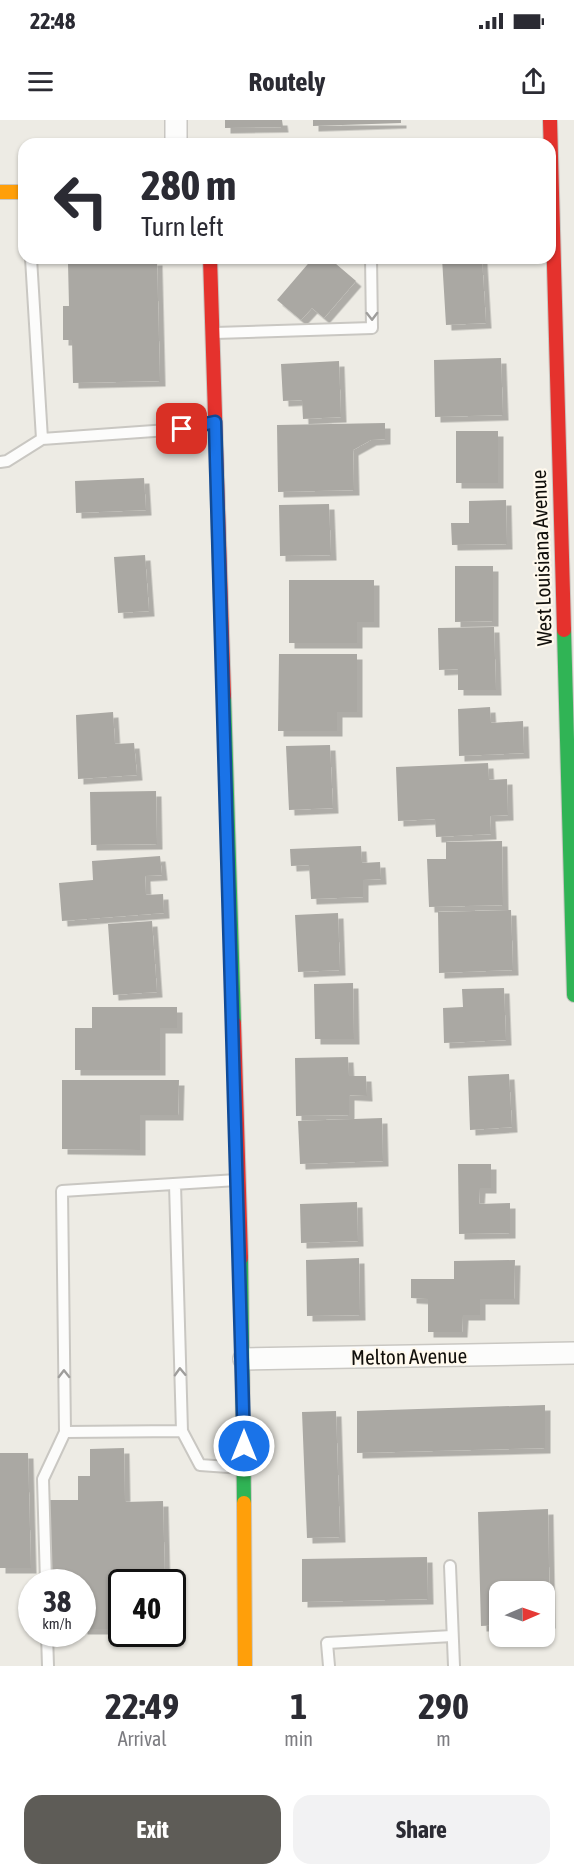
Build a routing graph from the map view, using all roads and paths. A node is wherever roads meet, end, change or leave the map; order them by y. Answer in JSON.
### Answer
{"nodes":[{"id":1,"x":176,"y":120,"type":"edge"},
{"id":2,"x":550,"y":120,"type":"edge"},
{"id":3,"x":176,"y":138,"type":"edge"},
{"id":4,"x":552,"y":138,"type":"edge"},
{"id":5,"x":0,"y":192,"type":"edge"},
{"id":6,"x":18,"y":192,"type":"edge"},
{"id":7,"x":556,"y":223,"type":"edge"},
{"id":8,"x":31,"y":264,"type":"edge"},
{"id":9,"x":210,"y":264,"type":"edge"},
{"id":10,"x":371,"y":264,"type":"edge"},
{"id":11,"x":212,"y":333,"type":"junction"},
{"id":12,"x":215,"y":422,"type":"junction"},
{"id":13,"x":42,"y":439,"type":"junction"},
{"id":14,"x":0,"y":462,"type":"edge"},
{"id":15,"x":574,"y":995,"type":"edge"},
{"id":16,"x":238,"y":1180,"type":"junction"},
{"id":17,"x":175,"y":1184,"type":"junction"},
{"id":18,"x":574,"y":1353,"type":"edge"},
{"id":19,"x":244,"y":1359,"type":"junction"},
{"id":20,"x":182,"y":1431,"type":"junction"},
{"id":21,"x":65,"y":1432,"type":"junction"},
{"id":22,"x":244,"y":1468,"type":"junction"},
{"id":23,"x":450,"y":1566,"type":"dead end"},
{"id":24,"x":46,"y":1569,"type":"edge"},
{"id":25,"x":452,"y":1635,"type":"junction"},
{"id":26,"x":47,"y":1647,"type":"edge"},
{"id":27,"x":48,"y":1666,"type":"edge"},
{"id":28,"x":245,"y":1666,"type":"edge"},
{"id":29,"x":329,"y":1666,"type":"edge"},
{"id":30,"x":454,"y":1666,"type":"edge"}],
"edges":[{"from":1,"to":3,"type":"street"},
{"from":2,"to":4,"type":"street","name":"West Louisiana Avenue"},
{"from":5,"to":6,"type":"street"},
{"from":7,"to":15,"type":"street","name":"West Louisiana Avenue"},
{"from":8,"to":13,"type":"lane"},
{"from":9,"to":11,"type":"street"},
{"from":10,"to":11,"type":"lane","one_way":true},
{"from":11,"to":12,"type":"street"},
{"from":12,"to":13,"type":"lane"},
{"from":12,"to":16,"type":"street"},
{"from":13,"to":14,"type":"lane"},
{"from":16,"to":17,"type":"lane"},
{"from":16,"to":19,"type":"street"},
{"from":20,"to":17,"type":"lane","one_way":true},
{"from":21,"to":17,"type":"lane","one_way":true},
{"from":18,"to":19,"type":"street","name":"Melton Avenue"},
{"from":19,"to":22,"type":"street"},
{"from":20,"to":21,"type":"lane"},
{"from":20,"to":22,"type":"lane"},
{"from":21,"to":24,"type":"lane"},
{"from":22,"to":28,"type":"street"},
{"from":23,"to":25,"type":"lane"},
{"from":25,"to":29,"type":"lane"},
{"from":25,"to":30,"type":"lane"},
{"from":26,"to":27,"type":"lane"}]}
